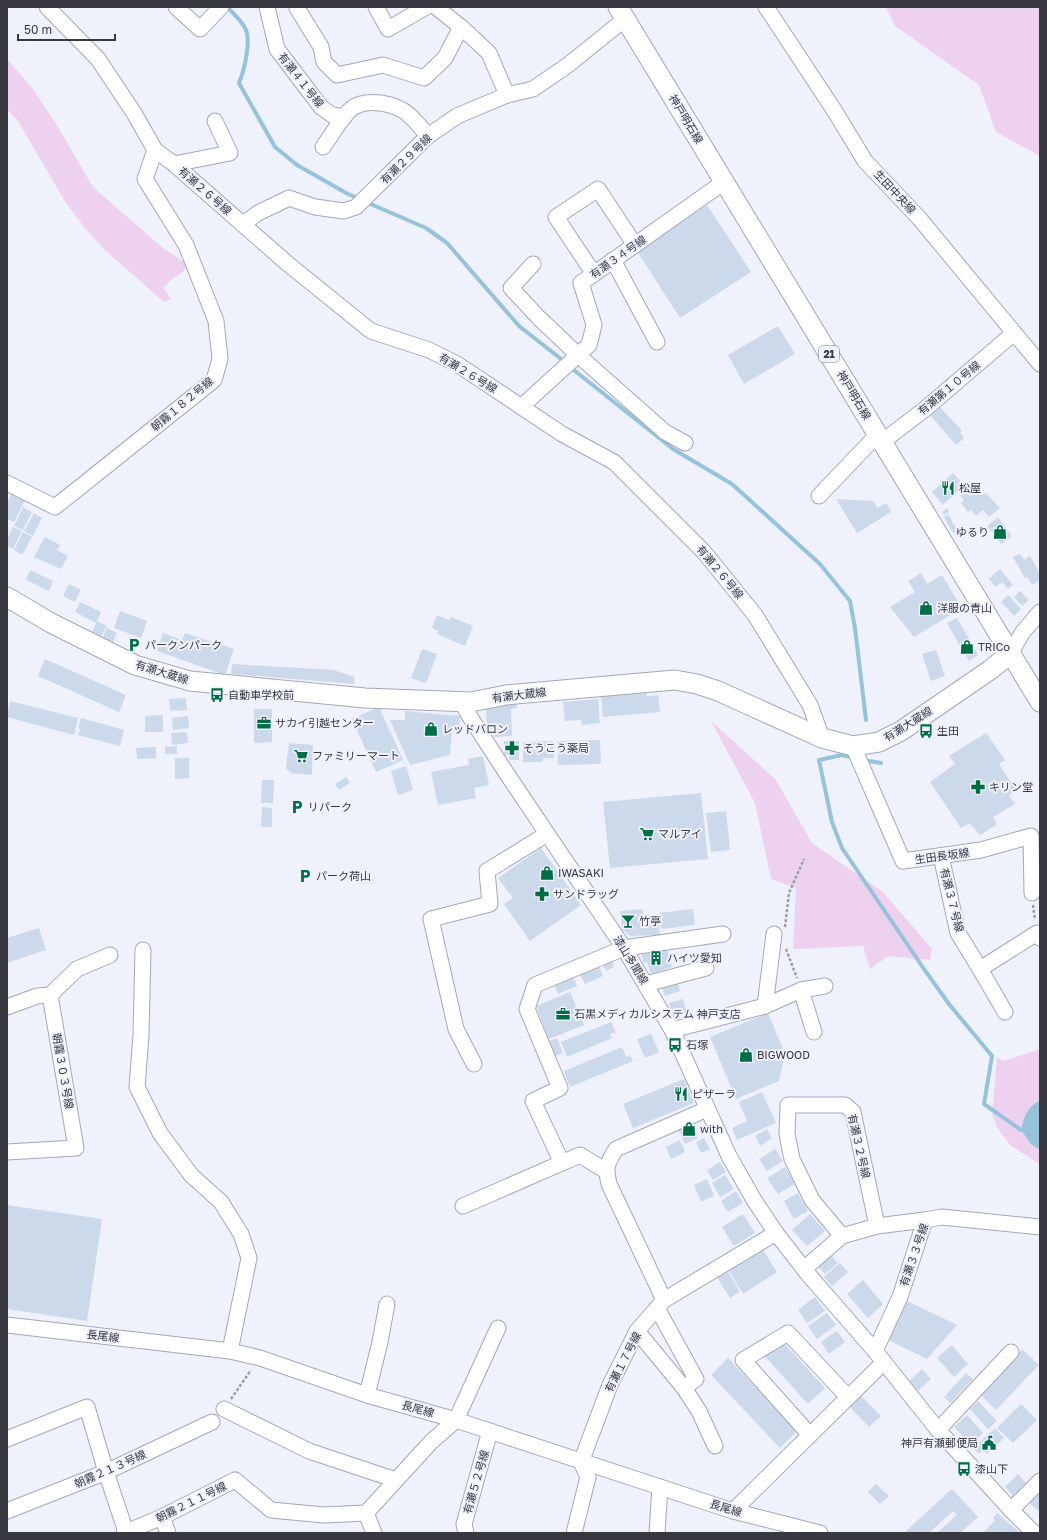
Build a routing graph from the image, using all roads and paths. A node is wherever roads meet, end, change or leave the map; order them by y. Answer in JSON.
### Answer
{"nodes":[{"id":1,"x":47,"y":7,"type":"edge"},
{"id":2,"x":176,"y":7,"type":"edge"},
{"id":3,"x":267,"y":7,"type":"edge"},
{"id":4,"x":298,"y":7,"type":"edge"},
{"id":5,"x":376,"y":7,"type":"edge"},
{"id":6,"x":426,"y":7,"type":"edge"},
{"id":7,"x":436,"y":7,"type":"edge"},
{"id":8,"x":766,"y":7,"type":"edge"},
{"id":9,"x":220,"y":9,"type":"edge"},
{"id":10,"x":622,"y":13,"type":"edge"},
{"id":11,"x":461,"y":27,"type":"junction"},
{"id":12,"x":507,"y":95,"type":"junction"},
{"id":13,"x":344,"y":117,"type":"junction"},
{"id":14,"x":215,"y":120,"type":"dead end"},
{"id":15,"x":428,"y":136,"type":"junction"},
{"id":16,"x":323,"y":147,"type":"dead end"},
{"id":17,"x":155,"y":150,"type":"junction"},
{"id":18,"x":174,"y":164,"type":"junction"},
{"id":19,"x":724,"y":182,"type":"junction"},
{"id":20,"x":243,"y":224,"type":"junction"},
{"id":21,"x":634,"y":245,"type":"junction"},
{"id":22,"x":613,"y":260,"type":"junction"},
{"id":23,"x":533,"y":264,"type":"dead end"},
{"id":24,"x":594,"y":274,"type":"junction"},
{"id":25,"x":1014,"y":333,"type":"junction"},
{"id":26,"x":657,"y":342,"type":"dead end"},
{"id":27,"x":576,"y":357,"type":"junction"},
{"id":28,"x":1040,"y":364,"type":"edge"},
{"id":29,"x":521,"y":407,"type":"junction"},
{"id":30,"x":880,"y":438,"type":"junction"},
{"id":31,"x":685,"y":444,"type":"dead end"},
{"id":32,"x":7,"y":483,"type":"edge"},
{"id":33,"x":819,"y":496,"type":"dead end"},
{"id":34,"x":7,"y":597,"type":"edge"},
{"id":35,"x":1040,"y":612,"type":"edge"},
{"id":36,"x":1011,"y":653,"type":"junction"},
{"id":37,"x":461,"y":701,"type":"junction"},
{"id":38,"x":1040,"y":702,"type":"edge"},
{"id":39,"x":822,"y":738,"type":"junction"},
{"id":40,"x":853,"y":746,"type":"junction"},
{"id":41,"x":547,"y":834,"type":"junction"},
{"id":42,"x":940,"y":856,"type":"junction"},
{"id":43,"x":804,"y":859,"type":"dead end"},
{"id":44,"x":1032,"y":893,"type":"joint"},
{"id":45,"x":724,"y":934,"type":"dead end"},
{"id":46,"x":779,"y":934,"type":"joint"},
{"id":47,"x":1038,"y":936,"type":"edge"},
{"id":48,"x":624,"y":948,"type":"junction"},
{"id":49,"x":786,"y":948,"type":"dead end"},
{"id":50,"x":143,"y":950,"type":"dead end"},
{"id":51,"x":110,"y":955,"type":"dead end"},
{"id":52,"x":706,"y":968,"type":"dead end"},
{"id":53,"x":980,"y":969,"type":"junction"},
{"id":54,"x":646,"y":984,"type":"junction"},
{"id":55,"x":825,"y":986,"type":"dead end"},
{"id":56,"x":801,"y":990,"type":"junction"},
{"id":57,"x":50,"y":995,"type":"junction"},
{"id":58,"x":765,"y":1006,"type":"junction"},
{"id":59,"x":7,"y":1007,"type":"edge"},
{"id":60,"x":1005,"y":1012,"type":"dead end"},
{"id":61,"x":672,"y":1030,"type":"junction"},
{"id":62,"x":814,"y":1032,"type":"dead end"},
{"id":63,"x":474,"y":1064,"type":"dead end"},
{"id":64,"x":707,"y":1109,"type":"junction"},
{"id":65,"x":7,"y":1149,"type":"edge"},
{"id":66,"x":562,"y":1163,"type":"junction"},
{"id":67,"x":606,"y":1170,"type":"junction"},
{"id":68,"x":463,"y":1206,"type":"dead end"},
{"id":69,"x":925,"y":1220,"type":"junction"},
{"id":70,"x":877,"y":1226,"type":"junction"},
{"id":71,"x":1040,"y":1227,"type":"edge"},
{"id":72,"x":776,"y":1233,"type":"junction"},
{"id":73,"x":842,"y":1236,"type":"junction"},
{"id":74,"x":804,"y":1269,"type":"junction"},
{"id":75,"x":387,"y":1304,"type":"dead end"},
{"id":76,"x":661,"y":1304,"type":"junction"},
{"id":77,"x":7,"y":1325,"type":"edge"},
{"id":78,"x":498,"y":1328,"type":"dead end"},
{"id":79,"x":637,"y":1331,"type":"junction"},
{"id":80,"x":230,"y":1351,"type":"junction"},
{"id":81,"x":1011,"y":1352,"type":"dead end"},
{"id":82,"x":879,"y":1357,"type":"junction"},
{"id":83,"x":260,"y":1358,"type":"junction"},
{"id":84,"x":684,"y":1388,"type":"junction"},
{"id":85,"x":367,"y":1395,"type":"junction"},
{"id":86,"x":848,"y":1397,"type":"junction"},
{"id":87,"x":224,"y":1409,"type":"joint"},
{"id":88,"x":456,"y":1420,"type":"junction"},
{"id":89,"x":212,"y":1422,"type":"dead end"},
{"id":90,"x":938,"y":1430,"type":"junction"},
{"id":91,"x":490,"y":1431,"type":"junction"},
{"id":92,"x":810,"y":1435,"type":"junction"},
{"id":93,"x":7,"y":1439,"type":"edge"},
{"id":94,"x":715,"y":1446,"type":"dead end"},
{"id":95,"x":581,"y":1462,"type":"junction"},
{"id":96,"x":106,"y":1472,"type":"junction"},
{"id":97,"x":396,"y":1480,"type":"junction"},
{"id":98,"x":1040,"y":1481,"type":"edge"},
{"id":99,"x":660,"y":1487,"type":"junction"},
{"id":100,"x":1011,"y":1510,"type":"junction"},
{"id":101,"x":7,"y":1511,"type":"edge"},
{"id":102,"x":733,"y":1511,"type":"junction"},
{"id":103,"x":366,"y":1513,"type":"junction"},
{"id":104,"x":162,"y":1517,"type":"junction"},
{"id":105,"x":125,"y":1533,"type":"edge"},
{"id":106,"x":168,"y":1533,"type":"edge"},
{"id":107,"x":374,"y":1533,"type":"edge"},
{"id":108,"x":466,"y":1533,"type":"edge"},
{"id":109,"x":574,"y":1533,"type":"edge"},
{"id":110,"x":657,"y":1533,"type":"edge"},
{"id":111,"x":820,"y":1533,"type":"edge"},
{"id":112,"x":1034,"y":1533,"type":"edge"}],
"edges":[{"from":1,"to":17,"type":"street","name":"有瀬２６号線"},
{"from":2,"to":9,"type":"street"},
{"from":3,"to":13,"type":"street","name":"有瀬４１号線"},
{"from":4,"to":11,"type":"street"},
{"from":5,"to":6,"type":"street"},
{"from":7,"to":11,"type":"street"},
{"from":8,"to":25,"type":"street","name":"生田中央線"},
{"from":10,"to":12,"type":"street","name":"有瀬２９号線"},
{"from":10,"to":19,"type":"main road","name":"神戸明石線","number":"21"},
{"from":11,"to":12,"type":"street"},
{"from":12,"to":15,"type":"street","name":"有瀬２９号線"},
{"from":13,"to":15,"type":"street"},
{"from":13,"to":16,"type":"street"},
{"from":14,"to":18,"type":"street"},
{"from":15,"to":20,"type":"street","name":"有瀬２９号線"},
{"from":17,"to":18,"type":"street","name":"有瀬２６号線"},
{"from":17,"to":32,"type":"street","name":"朝霧１８２号線"},
{"from":18,"to":20,"type":"street","name":"有瀬２６号線"},
{"from":19,"to":21,"type":"street","name":"有瀬３４号線"},
{"from":19,"to":30,"type":"main road","name":"神戸明石線","number":"21"},
{"from":20,"to":29,"type":"street","name":"有瀬２６号線"},
{"from":21,"to":22,"type":"street","name":"有瀬３４号線"},
{"from":21,"to":24,"type":"street"},
{"from":22,"to":24,"type":"street","name":"有瀬３４号線"},
{"from":22,"to":26,"type":"street"},
{"from":23,"to":27,"type":"street"},
{"from":24,"to":27,"type":"street","name":"有瀬３４号線"},
{"from":25,"to":28,"type":"street","name":"生田中央線"},
{"from":25,"to":30,"type":"street","name":"有瀬第１０号線"},
{"from":27,"to":29,"type":"street","name":"有瀬３４号線"},
{"from":27,"to":31,"type":"street"},
{"from":29,"to":39,"type":"street","name":"有瀬２６号線"},
{"from":30,"to":33,"type":"street","name":"有瀬第１０号線"},
{"from":30,"to":36,"type":"main road","name":"神戸明石線","number":"21"},
{"from":34,"to":37,"type":"main road","name":"有瀬大蔵線"},
{"from":35,"to":36,"type":"street"},
{"from":36,"to":38,"type":"main road","name":"神戸明石線","number":"21"},
{"from":36,"to":40,"type":"main road","name":"有瀬大蔵線"},
{"from":37,"to":39,"type":"main road","name":"有瀬大蔵線"},
{"from":37,"to":41,"type":"street","name":"漆山多聞線"},
{"from":39,"to":40,"type":"main road","name":"有瀬大蔵線"},
{"from":40,"to":42,"type":"street","name":"生田長坂線"},
{"from":41,"to":48,"type":"street","name":"漆山多聞線"},
{"from":41,"to":63,"type":"street"},
{"from":42,"to":44,"type":"street","name":"生田長坂線"},
{"from":42,"to":53,"type":"street","name":"有瀬３７号線"},
{"from":43,"to":46,"type":"path"},
{"from":44,"to":47,"type":"path"},
{"from":45,"to":48,"type":"street"},
{"from":46,"to":58,"type":"street"},
{"from":47,"to":53,"type":"street"},
{"from":48,"to":54,"type":"street","name":"漆山多聞線"},
{"from":48,"to":66,"type":"street"},
{"from":49,"to":56,"type":"path"},
{"from":50,"to":80,"type":"street"},
{"from":51,"to":57,"type":"street"},
{"from":52,"to":54,"type":"street"},
{"from":53,"to":60,"type":"street","name":"有瀬３７号線"},
{"from":54,"to":61,"type":"street","name":"漆山多聞線"},
{"from":55,"to":56,"type":"street"},
{"from":56,"to":58,"type":"street"},
{"from":56,"to":62,"type":"street"},
{"from":57,"to":59,"type":"street"},
{"from":57,"to":65,"type":"street","name":"朝霧３０３号線"},
{"from":58,"to":61,"type":"street"},
{"from":61,"to":64,"type":"street","name":"漆山多聞線"},
{"from":64,"to":67,"type":"street"},
{"from":64,"to":72,"type":"street","name":"漆山多聞線"},
{"from":66,"to":67,"type":"street"},
{"from":66,"to":68,"type":"street"},
{"from":67,"to":76,"type":"street"},
{"from":69,"to":70,"type":"street"},
{"from":69,"to":71,"type":"street","name":"有瀬３３号線"},
{"from":69,"to":82,"type":"street","name":"有瀬３３号線"},
{"from":70,"to":73,"type":"street"},
{"from":70,"to":73,"type":"street","name":"有瀬３２号線"},
{"from":72,"to":74,"type":"street","name":"漆山多聞線"},
{"from":72,"to":76,"type":"street","name":"有瀬１７号線"},
{"from":73,"to":74,"type":"street"},
{"from":74,"to":82,"type":"street","name":"漆山多聞線"},
{"from":75,"to":85,"type":"street"},
{"from":76,"to":79,"type":"street","name":"有瀬１７号線"},
{"from":76,"to":84,"type":"street"},
{"from":77,"to":80,"type":"street","name":"長尾線"},
{"from":78,"to":88,"type":"street"},
{"from":79,"to":84,"type":"street"},
{"from":79,"to":95,"type":"street","name":"有瀬１７号線"},
{"from":80,"to":83,"type":"street","name":"長尾線"},
{"from":81,"to":90,"type":"street"},
{"from":82,"to":86,"type":"street"},
{"from":82,"to":90,"type":"street","name":"漆山多聞線"},
{"from":83,"to":85,"type":"street","name":"長尾線"},
{"from":83,"to":87,"type":"path"},
{"from":84,"to":94,"type":"street"},
{"from":85,"to":88,"type":"street","name":"長尾線"},
{"from":86,"to":92,"type":"street"},
{"from":86,"to":92,"type":"street"},
{"from":87,"to":97,"type":"street"},
{"from":88,"to":91,"type":"street","name":"長尾線"},
{"from":88,"to":97,"type":"street"},
{"from":89,"to":96,"type":"street","name":"朝霧２１３号線"},
{"from":90,"to":100,"type":"street","name":"漆山多聞線"},
{"from":91,"to":95,"type":"street","name":"長尾線"},
{"from":91,"to":108,"type":"street","name":"有瀬５２号線"},
{"from":92,"to":102,"type":"street"},
{"from":93,"to":96,"type":"street"},
{"from":95,"to":99,"type":"street","name":"長尾線"},
{"from":95,"to":109,"type":"street"},
{"from":96,"to":101,"type":"street","name":"朝霧２１３号線"},
{"from":96,"to":105,"type":"street"},
{"from":97,"to":103,"type":"street"},
{"from":98,"to":100,"type":"street"},
{"from":99,"to":102,"type":"street","name":"長尾線"},
{"from":99,"to":110,"type":"street"},
{"from":100,"to":112,"type":"street","name":"漆山多聞線"},
{"from":102,"to":111,"type":"street","name":"長尾線"},
{"from":103,"to":104,"type":"street","name":"朝霧２１１号線"},
{"from":103,"to":107,"type":"street"},
{"from":104,"to":105,"type":"street","name":"朝霧２１１号線"},
{"from":104,"to":106,"type":"street"}]}
